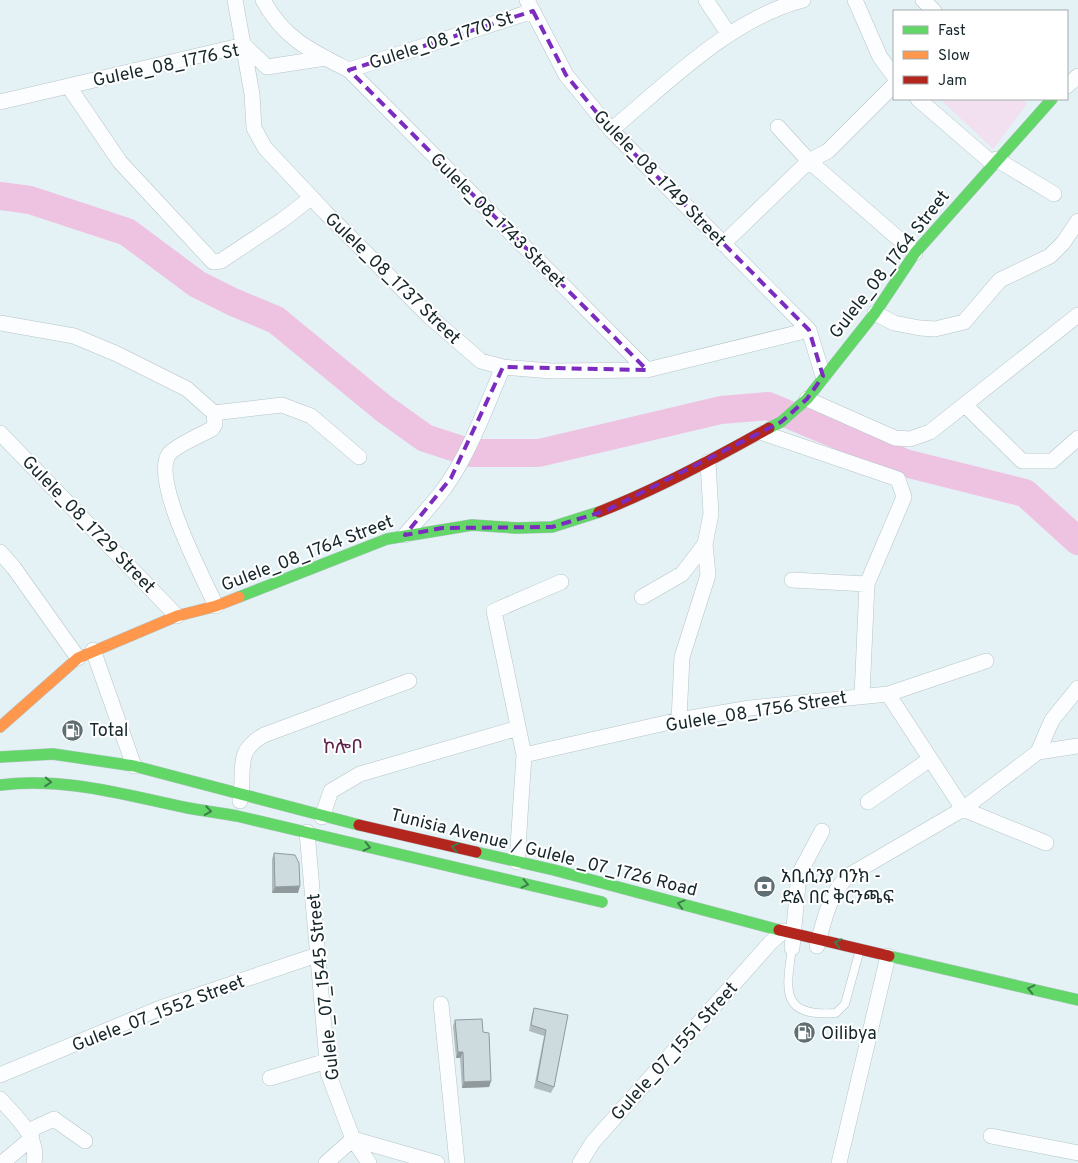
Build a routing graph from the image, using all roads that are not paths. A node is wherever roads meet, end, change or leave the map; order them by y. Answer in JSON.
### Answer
{"nodes":[{"id":1,"x":235,"y":0,"type":"edge"},
{"id":2,"x":263,"y":0,"type":"edge"},
{"id":3,"x":706,"y":0,"type":"edge"},
{"id":4,"x":803,"y":0,"type":"edge"},
{"id":5,"x":855,"y":0,"type":"edge"},
{"id":6,"x":923,"y":0,"type":"edge"},
{"id":7,"x":530,"y":5,"type":"edge"},
{"id":8,"x":933,"y":10,"type":"edge"},
{"id":9,"x":728,"y":33,"type":"junction"},
{"id":10,"x":244,"y":45,"type":"junction"},
{"id":11,"x":326,"y":58,"type":"junction"},
{"id":12,"x":349,"y":70,"type":"junction"},
{"id":13,"x":893,"y":75,"type":"edge"},
{"id":14,"x":1078,"y":76,"type":"edge"},
{"id":15,"x":1068,"y":85,"type":"edge"},
{"id":16,"x":893,"y":86,"type":"edge"},
{"id":17,"x":69,"y":87,"type":"junction"},
{"id":18,"x":919,"y":100,"type":"edge"},
{"id":19,"x":1043,"y":101,"type":"edge"},
{"id":20,"x":0,"y":102,"type":"edge"},
{"id":21,"x":778,"y":127,"type":"dead end"},
{"id":22,"x":611,"y":130,"type":"junction"},
{"id":23,"x":809,"y":161,"type":"junction"},
{"id":24,"x":994,"y":161,"type":"junction"},
{"id":25,"x":1054,"y":194,"type":"dead end"},
{"id":26,"x":311,"y":198,"type":"junction"},
{"id":27,"x":1078,"y":221,"type":"edge"},
{"id":28,"x":723,"y":244,"type":"junction"},
{"id":29,"x":915,"y":253,"type":"junction"},
{"id":30,"x":875,"y":312,"type":"junction"},
{"id":31,"x":1078,"y":315,"type":"edge"},
{"id":32,"x":0,"y":323,"type":"edge"},
{"id":33,"x":809,"y":330,"type":"junction"},
{"id":34,"x":503,"y":367,"type":"junction"},
{"id":35,"x":647,"y":370,"type":"junction"},
{"id":36,"x":823,"y":376,"type":"junction"},
{"id":37,"x":808,"y":399,"type":"junction"},
{"id":38,"x":965,"y":405,"type":"junction"},
{"id":39,"x":214,"y":413,"type":"junction"},
{"id":40,"x":0,"y":433,"type":"edge"},
{"id":41,"x":763,"y":433,"type":"junction"},
{"id":42,"x":1078,"y":438,"type":"edge"},
{"id":43,"x":359,"y":457,"type":"dead end"},
{"id":44,"x":708,"y":462,"type":"junction"},
{"id":45,"x":405,"y":535,"type":"junction"},
{"id":46,"x":705,"y":544,"type":"junction"},
{"id":47,"x":0,"y":552,"type":"edge"},
{"id":48,"x":792,"y":580,"type":"dead end"},
{"id":49,"x":561,"y":582,"type":"dead end"},
{"id":50,"x":867,"y":584,"type":"junction"},
{"id":51,"x":642,"y":597,"type":"dead end"},
{"id":52,"x":216,"y":606,"type":"junction"},
{"id":53,"x":177,"y":616,"type":"junction"},
{"id":54,"x":93,"y":650,"type":"junction"},
{"id":55,"x":78,"y":658,"type":"junction"},
{"id":56,"x":986,"y":661,"type":"dead end"},
{"id":57,"x":409,"y":681,"type":"dead end"},
{"id":58,"x":1078,"y":688,"type":"edge"},
{"id":59,"x":888,"y":694,"type":"junction"},
{"id":60,"x":862,"y":695,"type":"junction"},
{"id":61,"x":679,"y":720,"type":"junction"},
{"id":62,"x":0,"y":727,"type":"edge"},
{"id":63,"x":518,"y":728,"type":"junction"},
{"id":64,"x":1078,"y":746,"type":"edge"},
{"id":65,"x":1038,"y":752,"type":"junction"},
{"id":66,"x":524,"y":755,"type":"junction"},
{"id":67,"x":0,"y":757,"type":"edge"},
{"id":68,"x":930,"y":760,"type":"junction"},
{"id":69,"x":134,"y":766,"type":"junction"},
{"id":70,"x":0,"y":785,"type":"edge"},
{"id":71,"x":241,"y":794,"type":"junction"},
{"id":72,"x":868,"y":802,"type":"dead end"},
{"id":73,"x":963,"y":808,"type":"junction"},
{"id":74,"x":237,"y":816,"type":"junction"},
{"id":75,"x":322,"y":817,"type":"junction"},
{"id":76,"x":822,"y":831,"type":"dead end"},
{"id":77,"x":306,"y":832,"type":"junction"},
{"id":78,"x":1046,"y":843,"type":"dead end"},
{"id":79,"x":517,"y":862,"type":"junction"},
{"id":80,"x":617,"y":906,"type":"dead end"},
{"id":81,"x":788,"y":932,"type":"junction"},
{"id":82,"x":766,"y":940,"type":"junction"},
{"id":83,"x":792,"y":948,"type":"junction"},
{"id":84,"x":820,"y":948,"type":"junction"},
{"id":85,"x":860,"y":948,"type":"junction"},
{"id":86,"x":317,"y":955,"type":"junction"},
{"id":87,"x":873,"y":964,"type":"junction"},
{"id":88,"x":1078,"y":1000,"type":"edge"},
{"id":89,"x":441,"y":1004,"type":"dead end"},
{"id":90,"x":327,"y":1060,"type":"junction"},
{"id":91,"x":0,"y":1075,"type":"edge"},
{"id":92,"x":270,"y":1078,"type":"dead end"},
{"id":93,"x":0,"y":1099,"type":"edge"},
{"id":94,"x":30,"y":1135,"type":"junction"},
{"id":95,"x":991,"y":1136,"type":"dead end"},
{"id":96,"x":353,"y":1139,"type":"junction"},
{"id":97,"x":85,"y":1141,"type":"dead end"},
{"id":98,"x":1078,"y":1153,"type":"edge"},
{"id":99,"x":2,"y":1163,"type":"edge"},
{"id":100,"x":34,"y":1163,"type":"edge"},
{"id":101,"x":326,"y":1163,"type":"edge"},
{"id":102,"x":369,"y":1163,"type":"edge"},
{"id":103,"x":437,"y":1163,"type":"edge"},
{"id":104,"x":457,"y":1163,"type":"edge"},
{"id":105,"x":580,"y":1163,"type":"edge"},
{"id":106,"x":839,"y":1163,"type":"edge"}],
"edges":[{"from":1,"to":10,"type":"street","name":"Gulele_08_1737 Street"},
{"from":2,"to":11,"type":"street","name":"Gulele_08_1743 Street"},
{"from":3,"to":9,"type":"street"},
{"from":4,"to":9,"type":"street"},
{"from":5,"to":13,"type":"street"},
{"from":6,"to":8,"type":"street"},
{"from":7,"to":12,"type":"street","name":"Gulele_08_1770 St"},
{"from":7,"to":22,"type":"street","name":"Gulele_08_1749 Street"},
{"from":9,"to":22,"type":"street"},
{"from":10,"to":11,"type":"street","name":"Gulele_08_1776 St"},
{"from":10,"to":17,"type":"street","name":"Gulele_08_1776 St"},
{"from":10,"to":26,"type":"street","name":"Gulele_08_1737 Street"},
{"from":11,"to":12,"type":"street","name":"Gulele_08_1743 Street"},
{"from":12,"to":35,"type":"street","name":"Gulele_08_1743 Street"},
{"from":14,"to":15,"type":"street"},
{"from":16,"to":23,"type":"street"},
{"from":17,"to":20,"type":"street","name":"Gulele_08_1776 St"},
{"from":17,"to":26,"type":"street"},
{"from":18,"to":24,"type":"street"},
{"from":19,"to":24,"type":"main road","name":"Gulele_08_1764 Street"},
{"from":21,"to":23,"type":"street"},
{"from":22,"to":28,"type":"street","name":"Gulele_08_1749 Street"},
{"from":23,"to":28,"type":"street"},
{"from":23,"to":29,"type":"street"},
{"from":24,"to":25,"type":"street"},
{"from":24,"to":29,"type":"main road","name":"Gulele_08_1764 Street"},
{"from":26,"to":34,"type":"street","name":"Gulele_08_1737 Street"},
{"from":27,"to":30,"type":"street"},
{"from":28,"to":33,"type":"street","name":"Gulele_08_1749 Street"},
{"from":29,"to":30,"type":"main road","name":"Gulele_08_1764 Street"},
{"from":30,"to":36,"type":"main road","name":"Gulele_08_1764 Street"},
{"from":31,"to":38,"type":"street"},
{"from":32,"to":39,"type":"street"},
{"from":33,"to":35,"type":"street","name":"Gulele_08_1737 Street"},
{"from":33,"to":36,"type":"street"},
{"from":34,"to":35,"type":"street","name":"Gulele_08_1737 Street"},
{"from":34,"to":45,"type":"street"},
{"from":36,"to":37,"type":"main road","name":"Gulele_08_1764 Street"},
{"from":37,"to":38,"type":"street"},
{"from":37,"to":41,"type":"main road","name":"Gulele_08_1764 Street"},
{"from":38,"to":42,"type":"street"},
{"from":39,"to":43,"type":"street"},
{"from":39,"to":52,"type":"street"},
{"from":40,"to":53,"type":"street","name":"Gulele_08_1729 Street"},
{"from":41,"to":44,"type":"main road","name":"Gulele_08_1764 Street"},
{"from":41,"to":50,"type":"street"},
{"from":44,"to":45,"type":"main road","name":"Gulele_08_1764 Street"},
{"from":44,"to":46,"type":"street"},
{"from":45,"to":52,"type":"main road","name":"Gulele_08_1764 Street"},
{"from":46,"to":51,"type":"street"},
{"from":46,"to":61,"type":"street"},
{"from":47,"to":55,"type":"street"},
{"from":48,"to":50,"type":"street"},
{"from":49,"to":63,"type":"street"},
{"from":50,"to":60,"type":"street"},
{"from":52,"to":53,"type":"main road","name":"Gulele_08_1764 Street"},
{"from":53,"to":54,"type":"main road","name":"Gulele_08_1764 Street"},
{"from":54,"to":55,"type":"main road","name":"Gulele_08_1764 Street"},
{"from":54,"to":69,"type":"street"},
{"from":55,"to":62,"type":"main road","name":"Gulele_08_1764 Street"},
{"from":56,"to":59,"type":"street","name":"Gulele_08_1756 Street"},
{"from":57,"to":71,"type":"street"},
{"from":58,"to":65,"type":"street"},
{"from":59,"to":60,"type":"street","name":"Gulele_08_1756 Street"},
{"from":59,"to":68,"type":"street"},
{"from":60,"to":61,"type":"street","name":"Gulele_08_1756 Street"},
{"from":61,"to":66,"type":"street","name":"Gulele_08_1756 Street"},
{"from":63,"to":66,"type":"street"},
{"from":63,"to":75,"type":"street"},
{"from":64,"to":65,"type":"street"},
{"from":65,"to":73,"type":"street"},
{"from":66,"to":79,"type":"street"},
{"from":67,"to":69,"type":"main road","name":"Tunisia Avenue / Gulele _07_1726 Road"},
{"from":68,"to":72,"type":"street"},
{"from":68,"to":73,"type":"street"},
{"from":69,"to":71,"type":"main road","name":"Tunisia Avenue / Gulele _07_1726 Road"},
{"from":70,"to":74,"type":"main road","name":"Tunisia Avenue / Gulele _07_1726 Road","one_way":true},
{"from":71,"to":74,"type":"street"},
{"from":71,"to":75,"type":"main road","name":"Tunisia Avenue / Gulele _07_1726 Road"},
{"from":73,"to":78,"type":"street"},
{"from":73,"to":84,"type":"street"},
{"from":74,"to":77,"type":"main road","name":"Tunisia Avenue / Gulele _07_1726 Road"},
{"from":79,"to":75,"type":"main road","name":"Tunisia Avenue / Gulele _07_1726 Road","one_way":true},
{"from":76,"to":81,"type":"street"},
{"from":77,"to":80,"type":"main road","name":"Tunisia Avenue / Gulele _07_1726 Road","one_way":true},
{"from":77,"to":86,"type":"street","name":"Gulele _07_1545 Street"},
{"from":81,"to":79,"type":"main road","name":"Tunisia Avenue / Gulele _07_1726 Road","one_way":true},
{"from":81,"to":82,"type":"street","name":"Gulele_07_1551 Street"},
{"from":81,"to":83,"type":"street"},
{"from":81,"to":84,"type":"main road","name":"Tunisia Avenue / Gulele _07_1726 Road"},
{"from":82,"to":83,"type":"main road","name":"Tunisia Avenue / Gulele _07_1726 Road"},
{"from":82,"to":105,"type":"street","name":"Gulele_07_1551 Street"},
{"from":83,"to":84,"type":"main road","name":"Tunisia Avenue / Gulele _07_1726 Road"},
{"from":83,"to":87,"type":"lane"},
{"from":85,"to":84,"type":"main road","name":"Tunisia Avenue / Gulele _07_1726 Road","one_way":true},
{"from":85,"to":87,"type":"main road","name":"Tunisia Avenue / Gulele _07_1726 Road"},
{"from":85,"to":87,"type":"lane"},
{"from":86,"to":90,"type":"street","name":"Gulele _07_1545 Street"},
{"from":86,"to":91,"type":"street","name":"Gulele_07_1552 Street"},
{"from":88,"to":87,"type":"main road","name":"Tunisia Avenue / Gulele _07_1726 Road","one_way":true},
{"from":87,"to":106,"type":"street"},
{"from":89,"to":104,"type":"street"},
{"from":90,"to":92,"type":"street"},
{"from":90,"to":96,"type":"street","name":"Gulele _07_1545 Street"},
{"from":93,"to":94,"type":"street"},
{"from":94,"to":97,"type":"street"},
{"from":94,"to":99,"type":"street"},
{"from":94,"to":100,"type":"street"},
{"from":95,"to":98,"type":"street"},
{"from":96,"to":101,"type":"street"},
{"from":96,"to":102,"type":"street","name":"Gulele _07_1545 Street"},
{"from":96,"to":103,"type":"street"}]}
